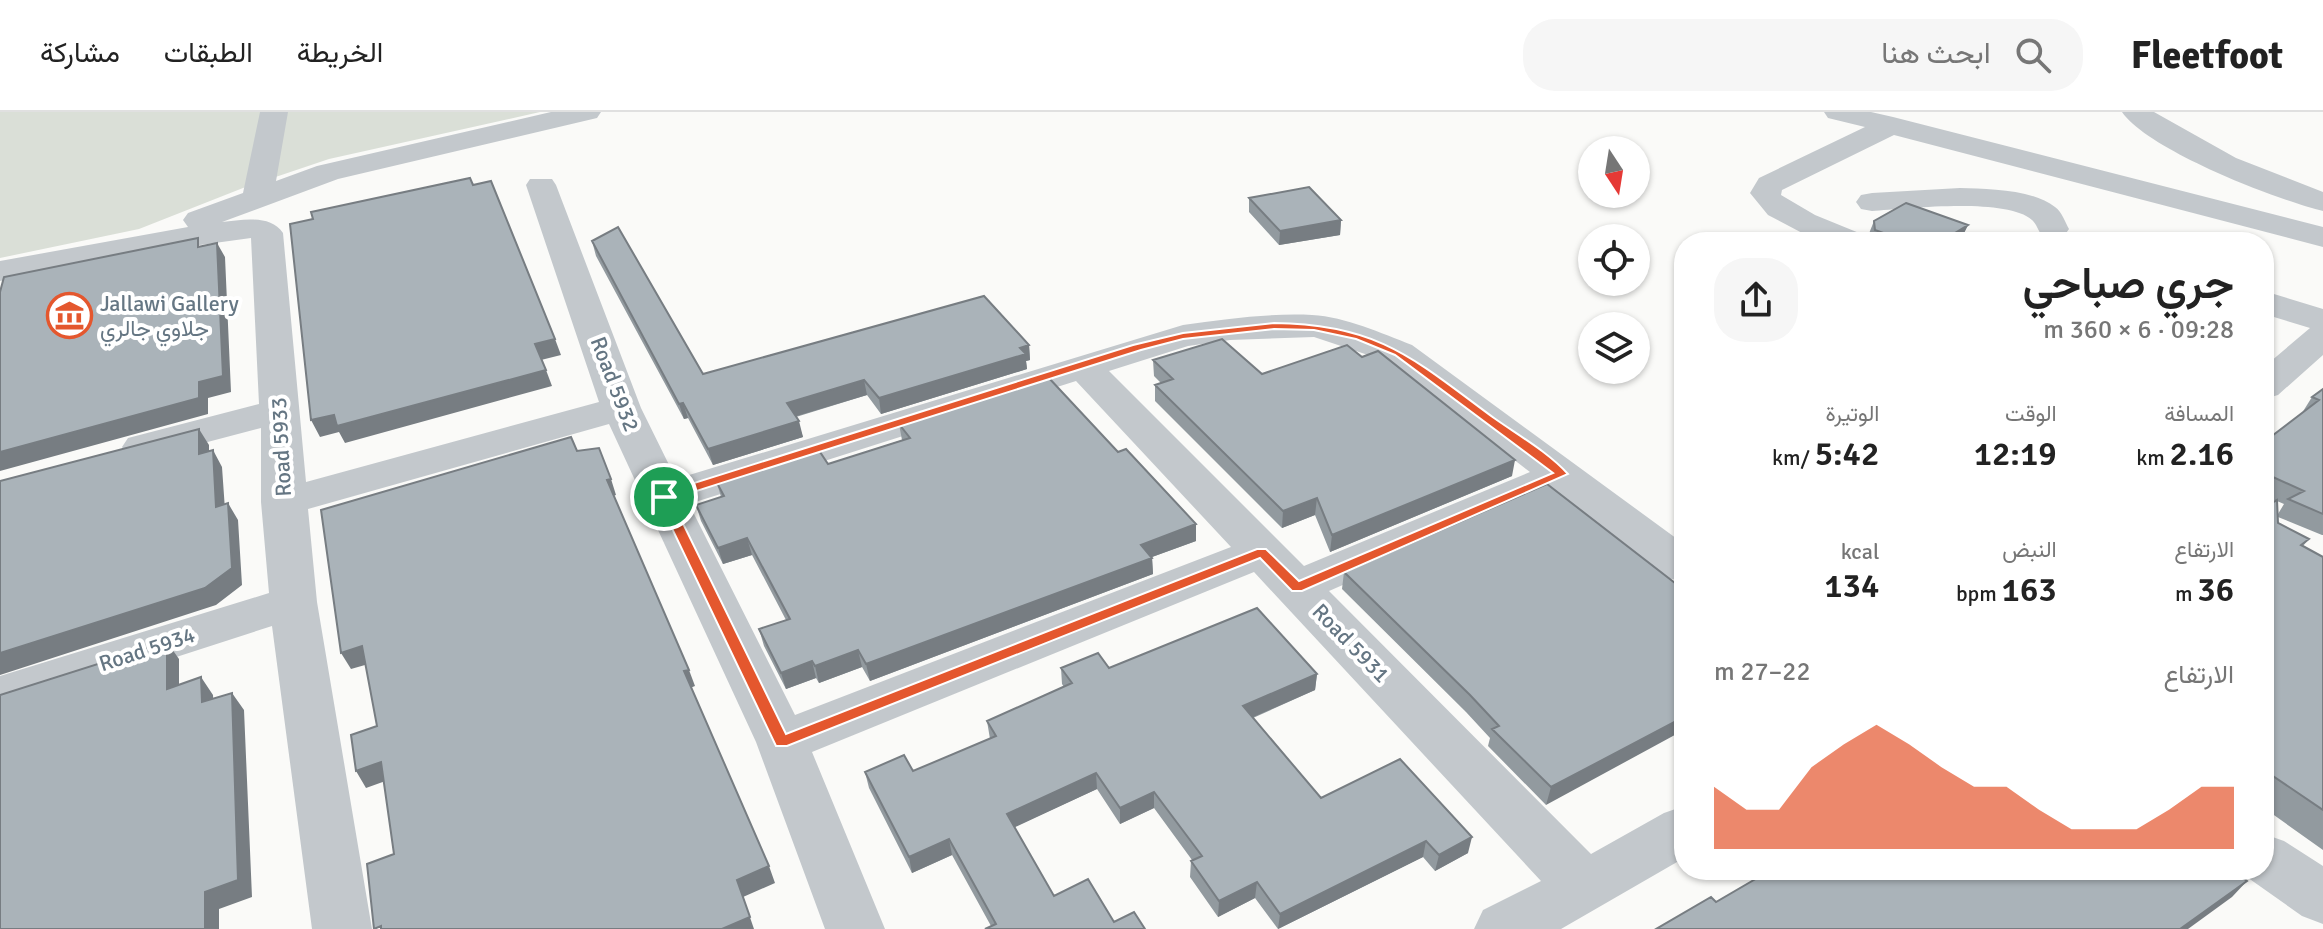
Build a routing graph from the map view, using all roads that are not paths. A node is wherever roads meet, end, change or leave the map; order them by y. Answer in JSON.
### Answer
{"nodes":[{"id":1,"x":274,"y":112,"type":"edge"},
{"id":2,"x":587,"y":112,"type":"edge"},
{"id":3,"x":1838,"y":112,"type":"edge"},
{"id":4,"x":2136,"y":112,"type":"edge"},
{"id":5,"x":1893,"y":125,"type":"junction"},
{"id":6,"x":541,"y":185,"type":"dead end"},
{"id":7,"x":258,"y":195,"type":"junction"},
{"id":8,"x":1872,"y":202,"type":"dead end"},
{"id":9,"x":2323,"y":202,"type":"edge"},
{"id":10,"x":1830,"y":232,"type":"edge"},
{"id":11,"x":2052,"y":232,"type":"edge"},
{"id":12,"x":2323,"y":237,"type":"edge"},
{"id":13,"x":149,"y":242,"type":"junction"},
{"id":14,"x":0,"y":271,"type":"edge"},
{"id":15,"x":2274,"y":305,"type":"edge"},
{"id":16,"x":2323,"y":321,"type":"edge"},
{"id":17,"x":2323,"y":336,"type":"edge"},
{"id":18,"x":1082,"y":365,"type":"junction"},
{"id":19,"x":2274,"y":378,"type":"edge"},
{"id":20,"x":621,"y":408,"type":"junction"},
{"id":21,"x":280,"y":411,"type":"junction"},
{"id":22,"x":103,"y":458,"type":"edge"},
{"id":23,"x":1562,"y":474,"type":"junction"},
{"id":24,"x":664,"y":497,"type":"junction"},
{"id":25,"x":283,"y":502,"type":"junction"},
{"id":26,"x":1262,"y":552,"type":"junction"},
{"id":27,"x":1674,"y":559,"type":"edge"},
{"id":28,"x":1297,"y":587,"type":"junction"},
{"id":29,"x":293,"y":602,"type":"junction"},
{"id":30,"x":0,"y":695,"type":"edge"},
{"id":31,"x":782,"y":742,"type":"junction"},
{"id":32,"x":1674,"y":835,"type":"edge"},
{"id":33,"x":2274,"y":865,"type":"edge"},
{"id":34,"x":1585,"y":887,"type":"junction"},
{"id":35,"x":2323,"y":898,"type":"edge"},
{"id":36,"x":342,"y":929,"type":"edge"},
{"id":37,"x":855,"y":929,"type":"edge"},
{"id":38,"x":1504,"y":929,"type":"edge"}],
"edges":[{"from":1,"to":7,"type":"street"},
{"from":2,"to":7,"type":"street"},
{"from":3,"to":5,"type":"street"},
{"from":4,"to":9,"type":"street"},
{"from":5,"to":10,"type":"street"},
{"from":5,"to":12,"type":"street"},
{"from":6,"to":20,"type":"street","name":"Road 5932"},
{"from":7,"to":13,"type":"street"},
{"from":8,"to":11,"type":"street"},
{"from":13,"to":14,"type":"street","name":"Road 5933"},
{"from":13,"to":21,"type":"street","name":"Road 5933"},
{"from":15,"to":16,"type":"street"},
{"from":17,"to":19,"type":"street"},
{"from":18,"to":23,"type":"street"},
{"from":18,"to":24,"type":"street"},
{"from":18,"to":26,"type":"street","name":"Road 5931"},
{"from":20,"to":24,"type":"street","name":"Road 5932"},
{"from":20,"to":25,"type":"street"},
{"from":21,"to":22,"type":"street"},
{"from":21,"to":25,"type":"street","name":"Road 5933"},
{"from":23,"to":27,"type":"street"},
{"from":23,"to":28,"type":"street"},
{"from":24,"to":31,"type":"street","name":"Road 5932"},
{"from":25,"to":29,"type":"street","name":"Road 5933"},
{"from":26,"to":28,"type":"street","name":"Road 5931"},
{"from":26,"to":31,"type":"street"},
{"from":28,"to":34,"type":"street","name":"Road 5931"},
{"from":29,"to":30,"type":"street","name":"Road 5934"},
{"from":29,"to":36,"type":"street","name":"Road 5933"},
{"from":31,"to":37,"type":"street","name":"Road 5932"},
{"from":32,"to":34,"type":"street"},
{"from":33,"to":35,"type":"street"},
{"from":34,"to":38,"type":"street"}]}
